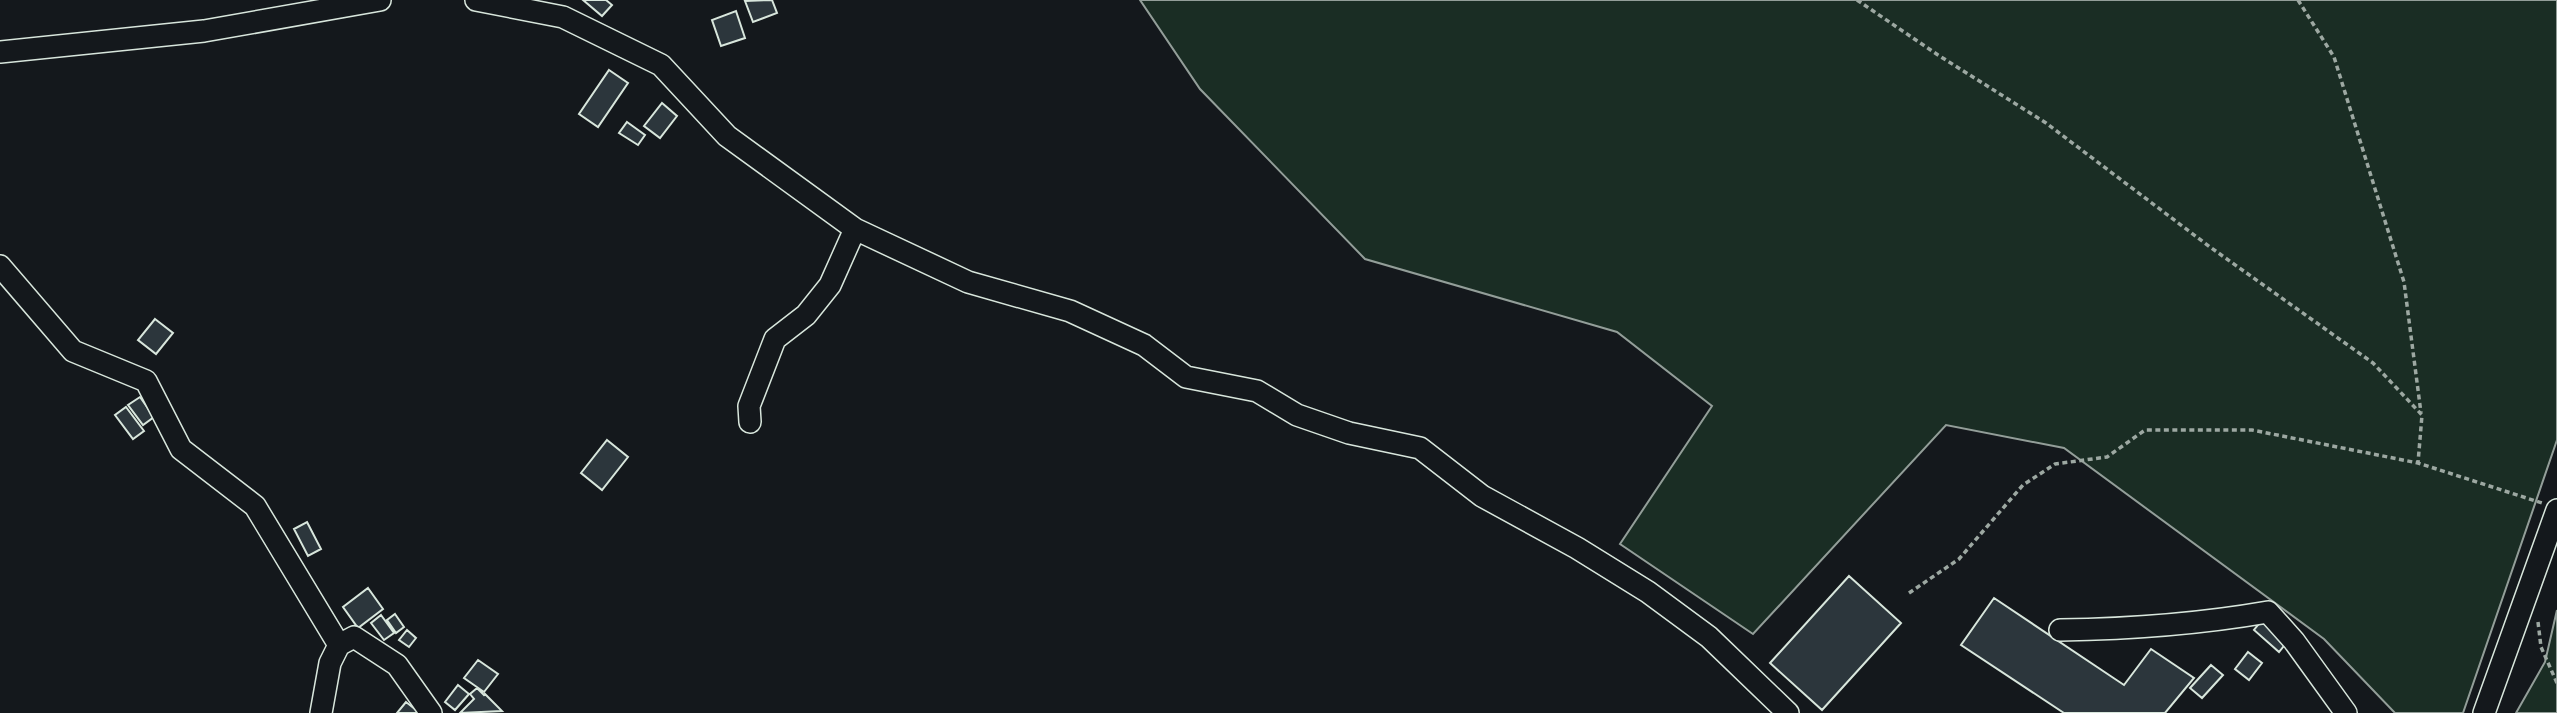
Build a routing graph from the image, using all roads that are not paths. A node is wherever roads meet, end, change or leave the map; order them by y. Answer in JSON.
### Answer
{"nodes":[{"id":1,"x":380,"y":0,"type":"edge"},
{"id":2,"x":476,"y":0,"type":"edge"},
{"id":3,"x":0,"y":52,"type":"edge"},
{"id":4,"x":855,"y":229,"type":"junction"},
{"id":5,"x":0,"y":266,"type":"edge"},
{"id":6,"x":750,"y":422,"type":"dead end"},
{"id":7,"x":2551,"y":508,"type":"edge"},
{"id":8,"x":2060,"y":630,"type":"dead end"},
{"id":9,"x":339,"y":645,"type":"junction"},
{"id":10,"x":321,"y":713,"type":"edge"},
{"id":11,"x":431,"y":713,"type":"edge"},
{"id":12,"x":1788,"y":713,"type":"edge"},
{"id":13,"x":2346,"y":713,"type":"edge"},
{"id":14,"x":2484,"y":713,"type":"edge"}],
"edges":[{"from":1,"to":3,"type":"street"},
{"from":2,"to":4,"type":"street"},
{"from":4,"to":6,"type":"street"},
{"from":4,"to":12,"type":"street"},
{"from":5,"to":9,"type":"street"},
{"from":7,"to":14,"type":"street"},
{"from":8,"to":13,"type":"street"},
{"from":9,"to":10,"type":"street"},
{"from":9,"to":11,"type":"street"}]}
